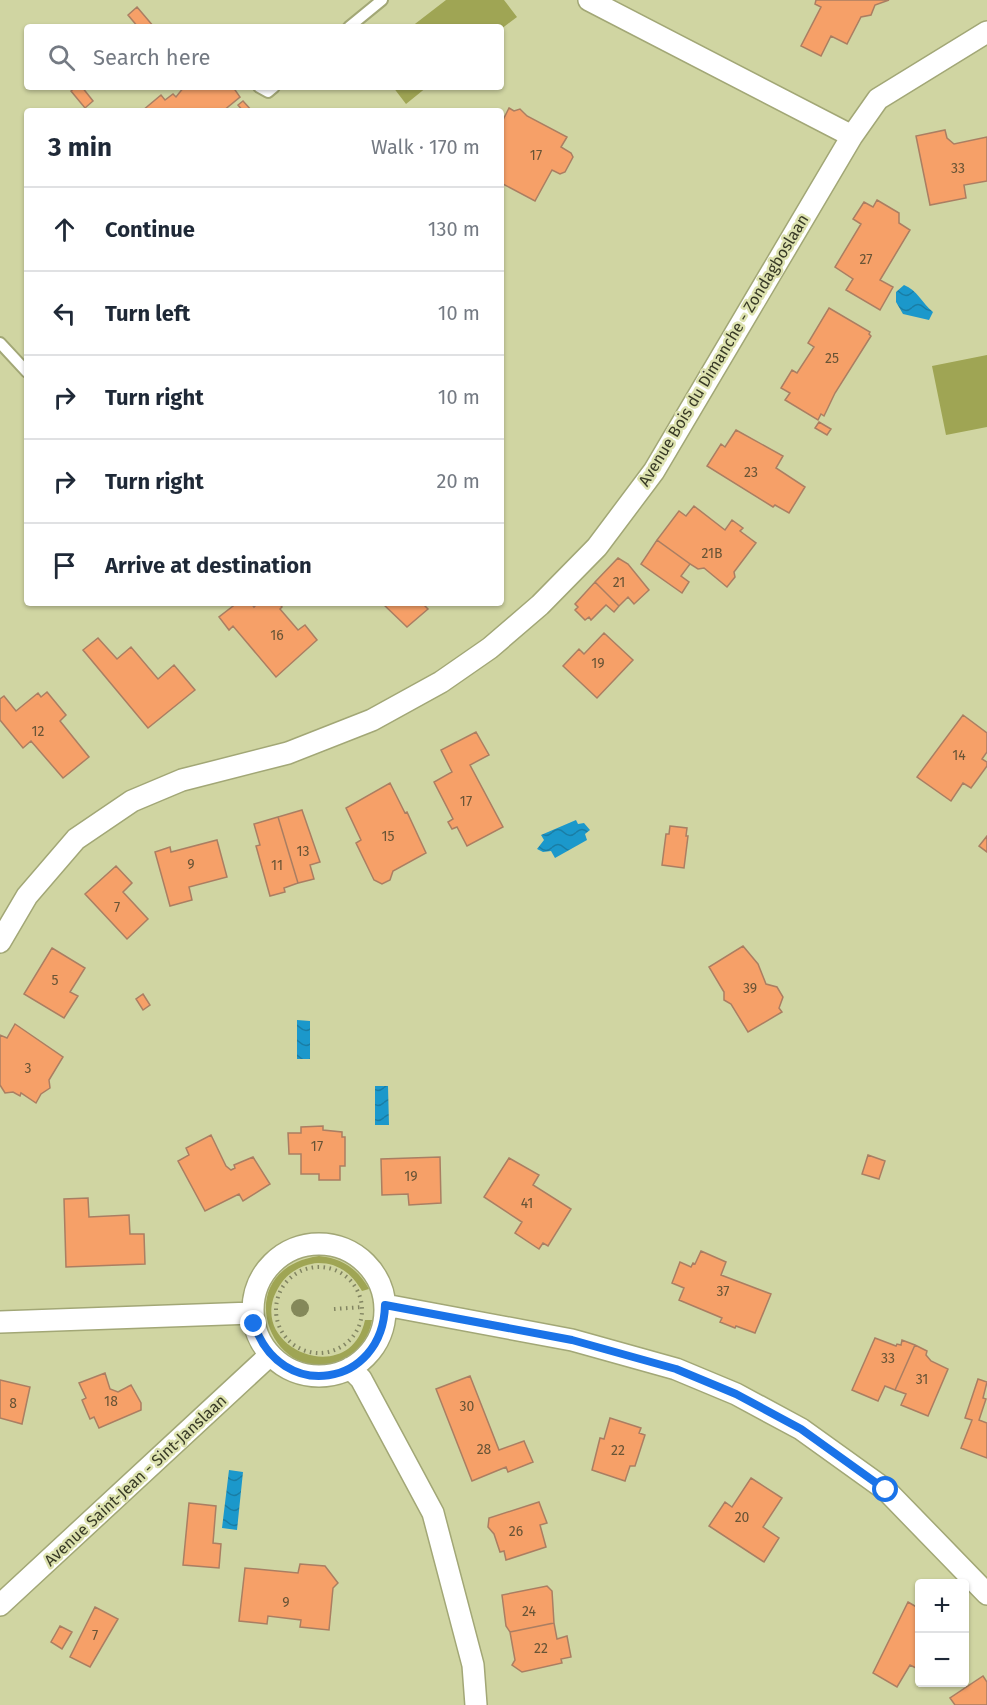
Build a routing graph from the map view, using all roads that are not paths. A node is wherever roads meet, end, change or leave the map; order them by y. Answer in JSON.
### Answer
{"nodes":[{"id":1,"x":382,"y":0,"type":"edge"},
{"id":2,"x":589,"y":0,"type":"edge"},
{"id":3,"x":353,"y":24,"type":"edge"},
{"id":4,"x":987,"y":32,"type":"edge"},
{"id":5,"x":852,"y":136,"type":"junction"},
{"id":6,"x":0,"y":343,"type":"edge"},
{"id":7,"x":24,"y":369,"type":"edge"},
{"id":8,"x":0,"y":942,"type":"edge"},
{"id":9,"x":385,"y":1305,"type":"junction"},
{"id":10,"x":253,"y":1313,"type":"junction"},
{"id":11,"x":0,"y":1322,"type":"edge"},
{"id":12,"x":270,"y":1354,"type":"junction"},
{"id":13,"x":350,"y":1368,"type":"junction"},
{"id":14,"x":987,"y":1594,"type":"edge"},
{"id":15,"x":0,"y":1605,"type":"edge"},
{"id":16,"x":476,"y":1705,"type":"edge"}],
"edges":[{"from":1,"to":3,"type":"lane"},
{"from":2,"to":5,"type":"street"},
{"from":4,"to":5,"type":"street","name":"Avenue Bois du Dimanche - Zondagboslaan"},
{"from":5,"to":8,"type":"street","name":"Avenue Bois du Dimanche - Zondagboslaan"},
{"from":6,"to":7,"type":"lane"},
{"from":9,"to":10,"type":"street"},
{"from":9,"to":13,"type":"street"},
{"from":9,"to":14,"type":"street"},
{"from":10,"to":11,"type":"street"},
{"from":10,"to":12,"type":"street"},
{"from":12,"to":13,"type":"street"},
{"from":12,"to":15,"type":"street","name":"Avenue Saint-Jean - Sint-Janslaan"},
{"from":13,"to":16,"type":"street"}]}
